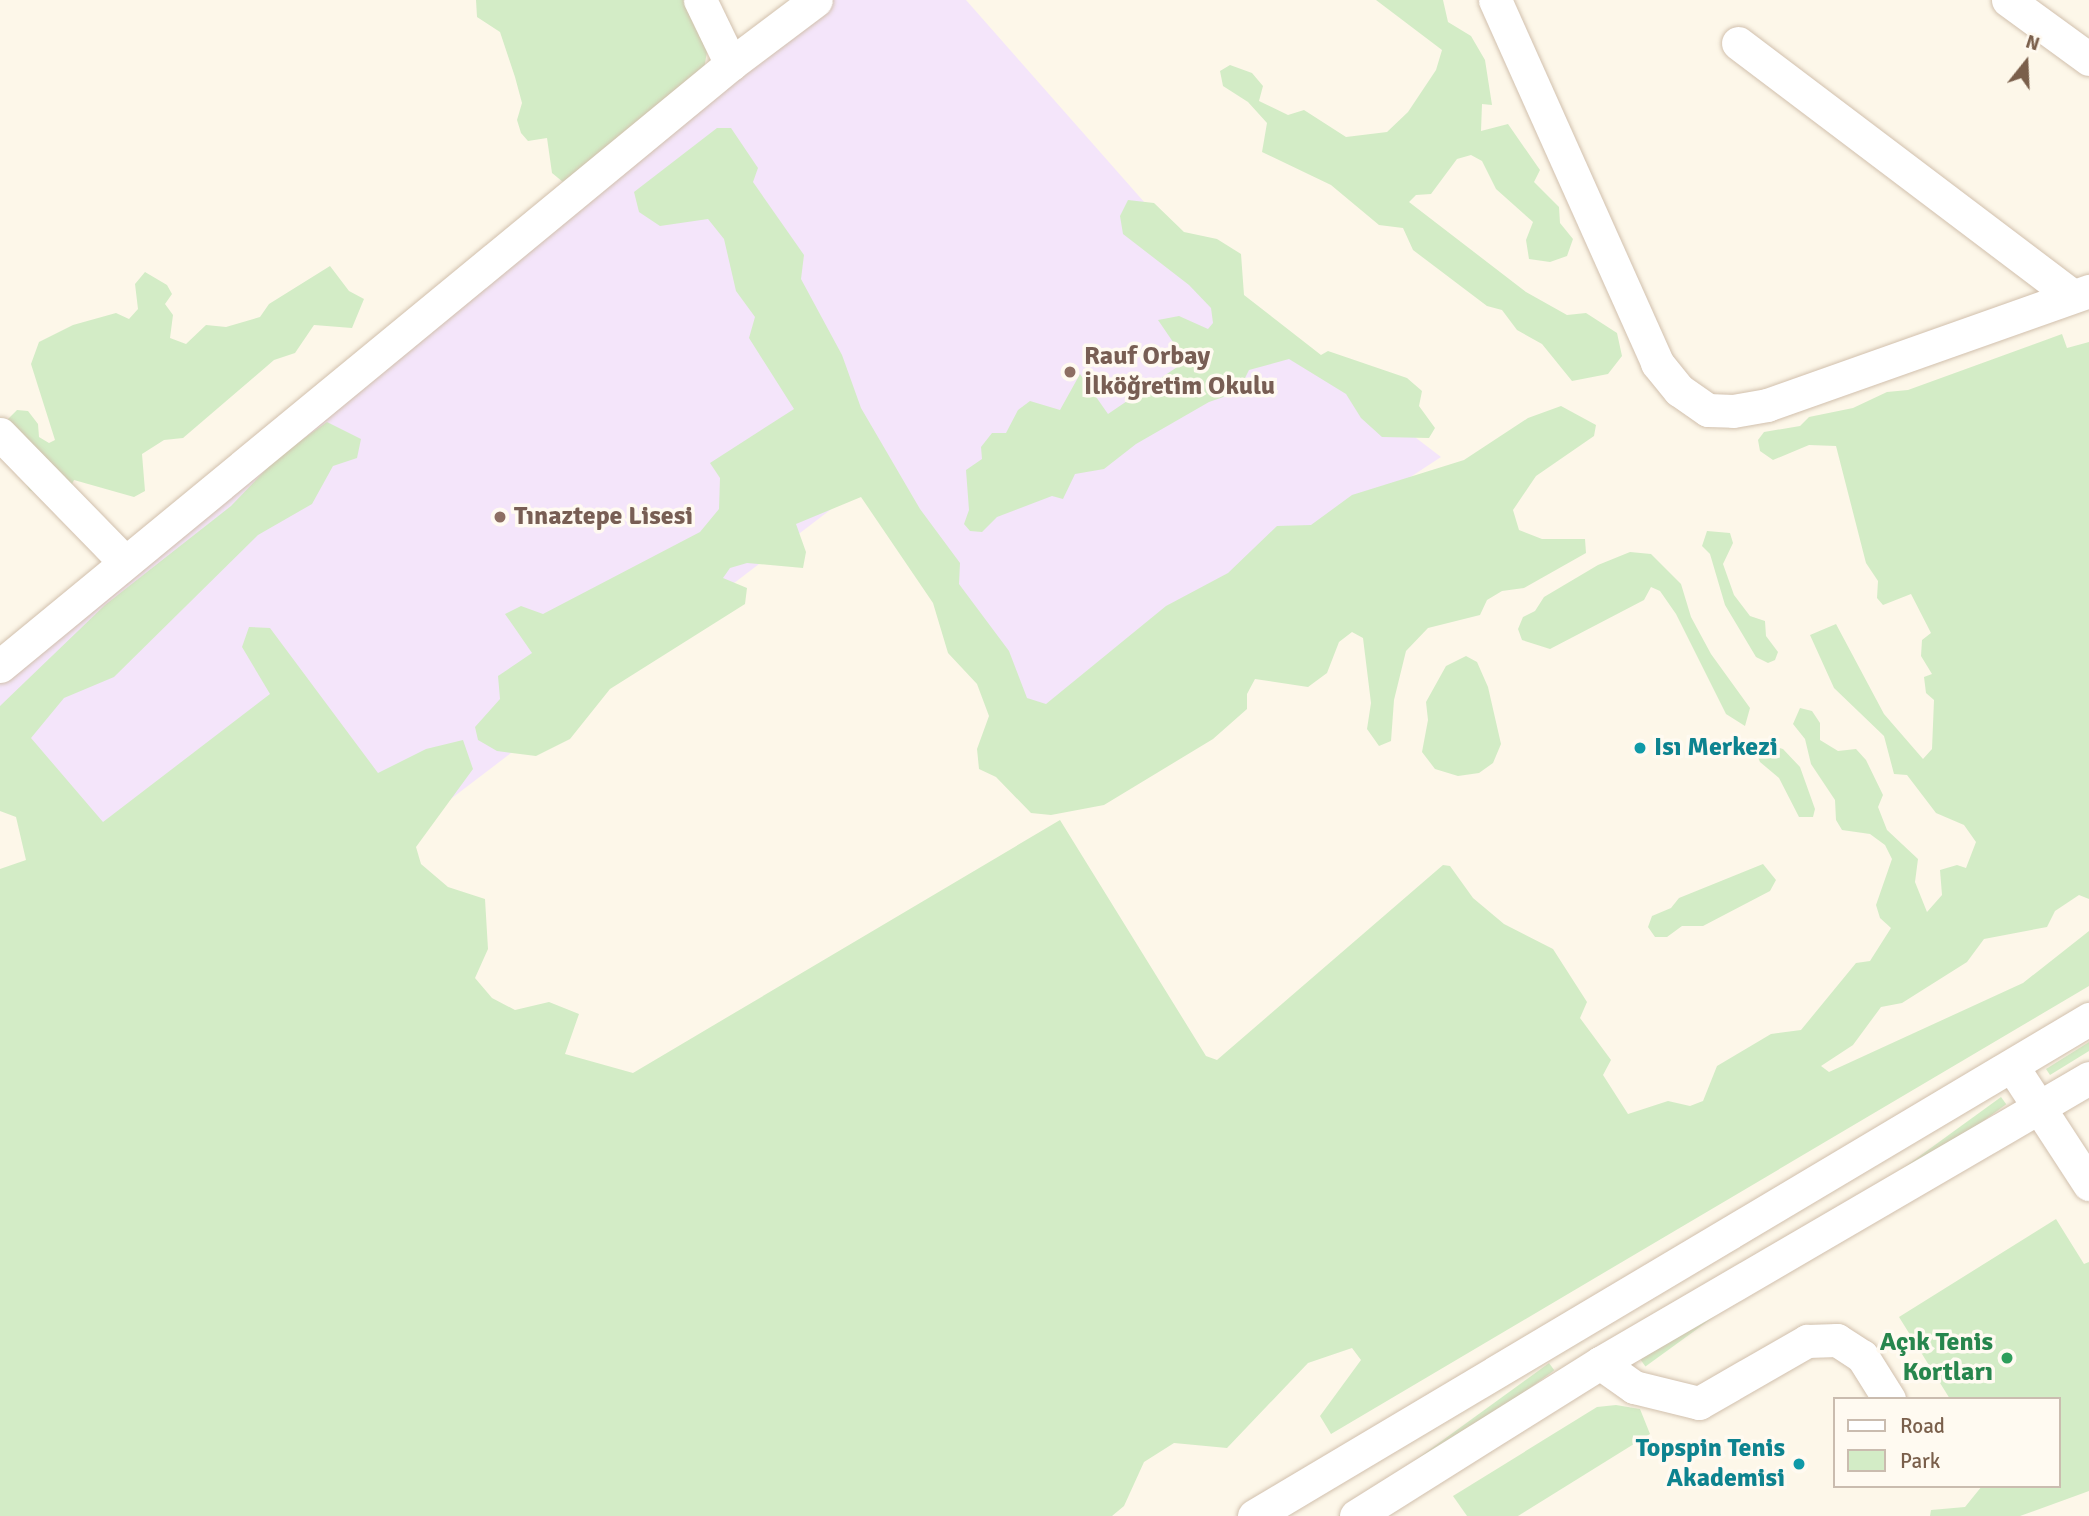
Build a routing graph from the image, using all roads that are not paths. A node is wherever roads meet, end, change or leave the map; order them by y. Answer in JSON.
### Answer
{"nodes":[{"id":1,"x":700,"y":0,"type":"edge"},
{"id":2,"x":816,"y":0,"type":"edge"},
{"id":3,"x":1496,"y":0,"type":"edge"},
{"id":4,"x":2008,"y":0,"type":"edge"},
{"id":5,"x":1738,"y":43,"type":"dead end"},
{"id":6,"x":2089,"y":59,"type":"edge"},
{"id":7,"x":731,"y":64,"type":"junction"},
{"id":8,"x":2080,"y":293,"type":"edge"},
{"id":9,"x":0,"y":434,"type":"edge"},
{"id":10,"x":125,"y":562,"type":"junction"},
{"id":11,"x":0,"y":666,"type":"edge"},
{"id":12,"x":2089,"y":1018,"type":"edge"},
{"id":13,"x":2012,"y":1066,"type":"junction"},
{"id":14,"x":2089,"y":1078,"type":"edge"},
{"id":15,"x":2039,"y":1110,"type":"junction"},
{"id":16,"x":2089,"y":1184,"type":"edge"},
{"id":17,"x":1600,"y":1363,"type":"junction"},
{"id":18,"x":1888,"y":1397,"type":"edge"},
{"id":19,"x":1254,"y":1516,"type":"edge"},
{"id":20,"x":1356,"y":1516,"type":"edge"}],
"edges":[{"from":1,"to":7,"type":"street"},
{"from":2,"to":7,"type":"street"},
{"from":3,"to":8,"type":"street"},
{"from":4,"to":6,"type":"street"},
{"from":5,"to":8,"type":"street"},
{"from":7,"to":10,"type":"street"},
{"from":9,"to":10,"type":"street"},
{"from":10,"to":11,"type":"street"},
{"from":12,"to":13,"type":"street"},
{"from":13,"to":15,"type":"street"},
{"from":13,"to":19,"type":"street"},
{"from":14,"to":15,"type":"street"},
{"from":15,"to":16,"type":"street"},
{"from":15,"to":17,"type":"street"},
{"from":17,"to":18,"type":"street"},
{"from":17,"to":20,"type":"street"}]}
